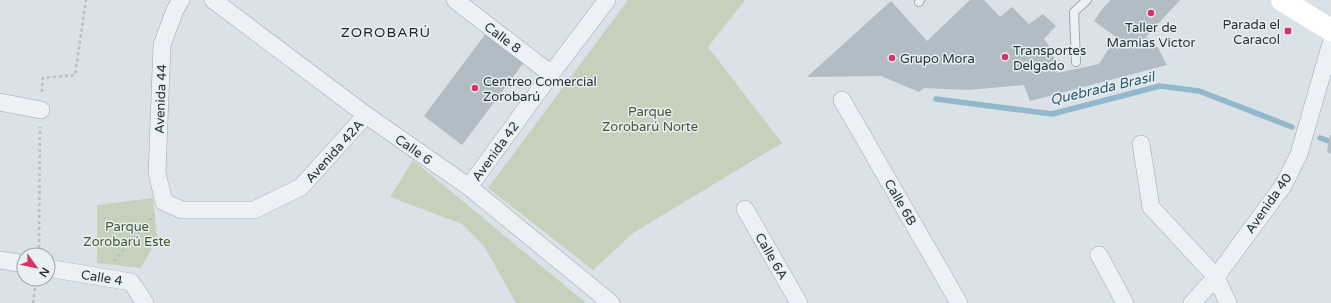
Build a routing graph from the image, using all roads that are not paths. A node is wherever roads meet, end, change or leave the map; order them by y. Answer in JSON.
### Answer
{"nodes":[{"id":1,"x":181,"y":0,"type":"edge"},
{"id":2,"x":213,"y":0,"type":"edge"},
{"id":3,"x":455,"y":0,"type":"edge"},
{"id":4,"x":607,"y":0,"type":"edge"},
{"id":5,"x":1087,"y":0,"type":"edge"},
{"id":6,"x":1282,"y":0,"type":"edge"},
{"id":7,"x":1301,"y":6,"type":"edge"},
{"id":8,"x":1331,"y":30,"type":"edge"},
{"id":9,"x":1331,"y":43,"type":"edge"},
{"id":10,"x":1076,"y":62,"type":"dead end"},
{"id":11,"x":551,"y":74,"type":"junction"},
{"id":12,"x":842,"y":100,"type":"dead end"},
{"id":13,"x":0,"y":102,"type":"edge"},
{"id":14,"x":41,"y":110,"type":"dead end"},
{"id":15,"x":366,"y":115,"type":"junction"},
{"id":16,"x":1140,"y":144,"type":"dead end"},
{"id":17,"x":469,"y":188,"type":"junction"},
{"id":18,"x":164,"y":202,"type":"joint"},
{"id":19,"x":745,"y":209,"type":"dead end"},
{"id":20,"x":1099,"y":255,"type":"dead end"},
{"id":21,"x":0,"y":260,"type":"edge"},
{"id":22,"x":16,"y":263,"type":"edge"},
{"id":23,"x":56,"y":269,"type":"edge"},
{"id":24,"x":1216,"y":277,"type":"junction"},
{"id":25,"x":145,"y":303,"type":"edge"},
{"id":26,"x":611,"y":303,"type":"edge"},
{"id":27,"x":798,"y":303,"type":"edge"},
{"id":28,"x":960,"y":303,"type":"edge"},
{"id":29,"x":1125,"y":303,"type":"edge"},
{"id":30,"x":1192,"y":303,"type":"edge"},
{"id":31,"x":1228,"y":303,"type":"edge"}],
"edges":[{"from":1,"to":18,"type":"street","name":"Avenida 44"},
{"from":2,"to":15,"type":"street","name":"Calle 6"},
{"from":3,"to":11,"type":"street","name":"Calle 8"},
{"from":4,"to":11,"type":"street","name":"Avenida 42"},
{"from":5,"to":10,"type":"lane"},
{"from":6,"to":7,"type":"main road"},
{"from":7,"to":8,"type":"main road"},
{"from":9,"to":24,"type":"street","name":"Avenida 40"},
{"from":11,"to":17,"type":"street","name":"Avenida 42"},
{"from":12,"to":28,"type":"street","name":"Calle 6B"},
{"from":13,"to":14,"type":"street"},
{"from":15,"to":17,"type":"street","name":"Calle 6"},
{"from":15,"to":18,"type":"street","name":"Avenida 42A"},
{"from":16,"to":24,"type":"street"},
{"from":17,"to":26,"type":"street","name":"Calle 6"},
{"from":19,"to":27,"type":"street","name":"Calle 6A"},
{"from":20,"to":29,"type":"street"},
{"from":21,"to":22,"type":"street"},
{"from":23,"to":25,"type":"street","name":"Calle 4"},
{"from":24,"to":30,"type":"street","name":"Avenida 40"},
{"from":24,"to":31,"type":"street"}]}
